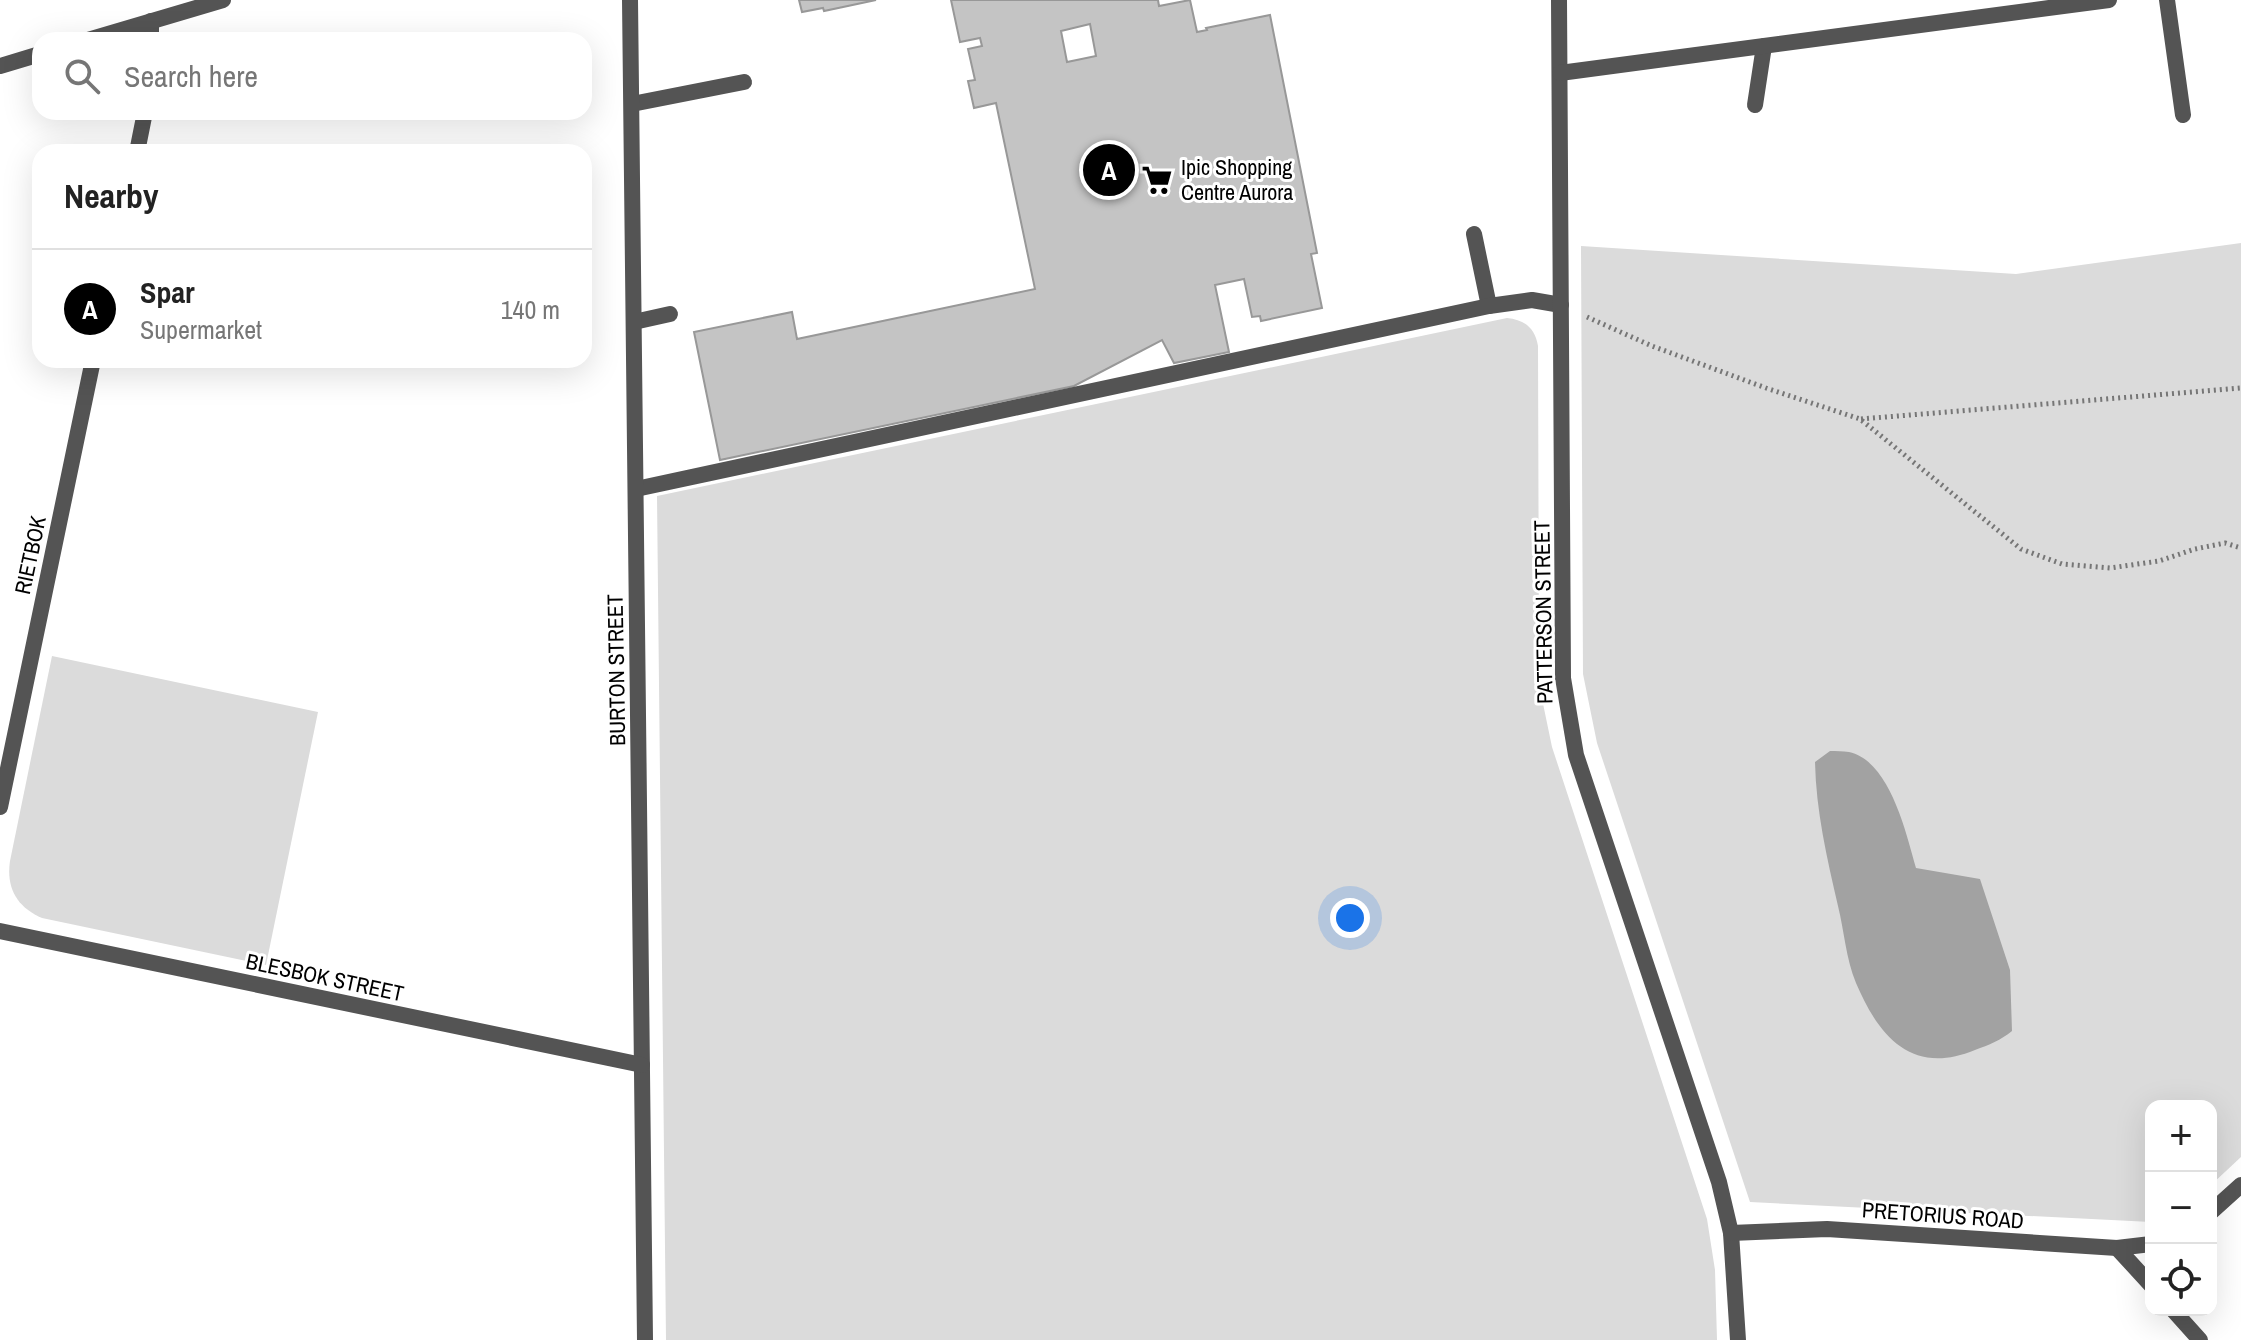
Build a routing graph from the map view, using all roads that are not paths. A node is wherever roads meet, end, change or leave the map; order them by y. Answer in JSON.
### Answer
{"nodes":[{"id":1,"x":223,"y":0,"type":"edge"},
{"id":2,"x":630,"y":0,"type":"edge"},
{"id":3,"x":1559,"y":0,"type":"edge"},
{"id":4,"x":2109,"y":0,"type":"edge"},
{"id":5,"x":2167,"y":0,"type":"edge"},
{"id":6,"x":151,"y":21,"type":"junction"},
{"id":7,"x":115,"y":32,"type":"edge"},
{"id":8,"x":151,"y":32,"type":"edge"},
{"id":9,"x":1764,"y":46,"type":"junction"},
{"id":10,"x":32,"y":56,"type":"edge"},
{"id":11,"x":0,"y":66,"type":"edge"},
{"id":12,"x":1560,"y":73,"type":"junction"},
{"id":13,"x":744,"y":82,"type":"dead end"},
{"id":14,"x":632,"y":104,"type":"junction"},
{"id":15,"x":1755,"y":105,"type":"dead end"},
{"id":16,"x":2183,"y":115,"type":"dead end"},
{"id":17,"x":143,"y":120,"type":"edge"},
{"id":18,"x":139,"y":144,"type":"edge"},
{"id":19,"x":1474,"y":234,"type":"dead end"},
{"id":20,"x":1561,"y":305,"type":"junction"},
{"id":21,"x":1489,"y":306,"type":"junction"},
{"id":22,"x":670,"y":314,"type":"dead end"},
{"id":23,"x":634,"y":322,"type":"junction"},
{"id":24,"x":91,"y":368,"type":"edge"},
{"id":25,"x":636,"y":489,"type":"junction"},
{"id":26,"x":0,"y":807,"type":"edge"},
{"id":27,"x":0,"y":931,"type":"edge"},
{"id":28,"x":642,"y":1065,"type":"junction"},
{"id":29,"x":2241,"y":1185,"type":"edge"},
{"id":30,"x":2217,"y":1207,"type":"edge"},
{"id":31,"x":1731,"y":1233,"type":"junction"},
{"id":32,"x":2145,"y":1245,"type":"edge"},
{"id":33,"x":2117,"y":1248,"type":"junction"},
{"id":34,"x":2145,"y":1278,"type":"edge"},
{"id":35,"x":2178,"y":1316,"type":"edge"},
{"id":36,"x":645,"y":1340,"type":"edge"},
{"id":37,"x":1738,"y":1340,"type":"edge"},
{"id":38,"x":2200,"y":1340,"type":"edge"}],
"edges":[{"from":1,"to":6,"type":"street"},
{"from":2,"to":14,"type":"street","name":"BURTON STREET"},
{"from":3,"to":12,"type":"street","name":"PATTERSON STREET"},
{"from":4,"to":9,"type":"street"},
{"from":5,"to":16,"type":"street"},
{"from":6,"to":7,"type":"street"},
{"from":6,"to":8,"type":"street"},
{"from":9,"to":12,"type":"street"},
{"from":9,"to":15,"type":"street"},
{"from":10,"to":11,"type":"street"},
{"from":12,"to":20,"type":"street","name":"PATTERSON STREET"},
{"from":13,"to":14,"type":"street"},
{"from":14,"to":23,"type":"street","name":"BURTON STREET"},
{"from":17,"to":18,"type":"street"},
{"from":19,"to":21,"type":"street"},
{"from":20,"to":21,"type":"street"},
{"from":20,"to":31,"type":"street","name":"PATTERSON STREET"},
{"from":21,"to":25,"type":"street"},
{"from":22,"to":23,"type":"street"},
{"from":23,"to":25,"type":"street","name":"BURTON STREET"},
{"from":24,"to":26,"type":"street","name":"RIETBOK"},
{"from":25,"to":28,"type":"street","name":"BURTON STREET"},
{"from":27,"to":28,"type":"street","name":"BLESBOK STREET"},
{"from":28,"to":36,"type":"street","name":"BURTON STREET"},
{"from":29,"to":30,"type":"street"},
{"from":31,"to":33,"type":"street","name":"PRETORIUS ROAD"},
{"from":31,"to":37,"type":"street","name":"PATTERSON STREET"},
{"from":32,"to":33,"type":"street","name":"PRETORIUS ROAD"},
{"from":33,"to":34,"type":"street"},
{"from":35,"to":38,"type":"street"}]}
